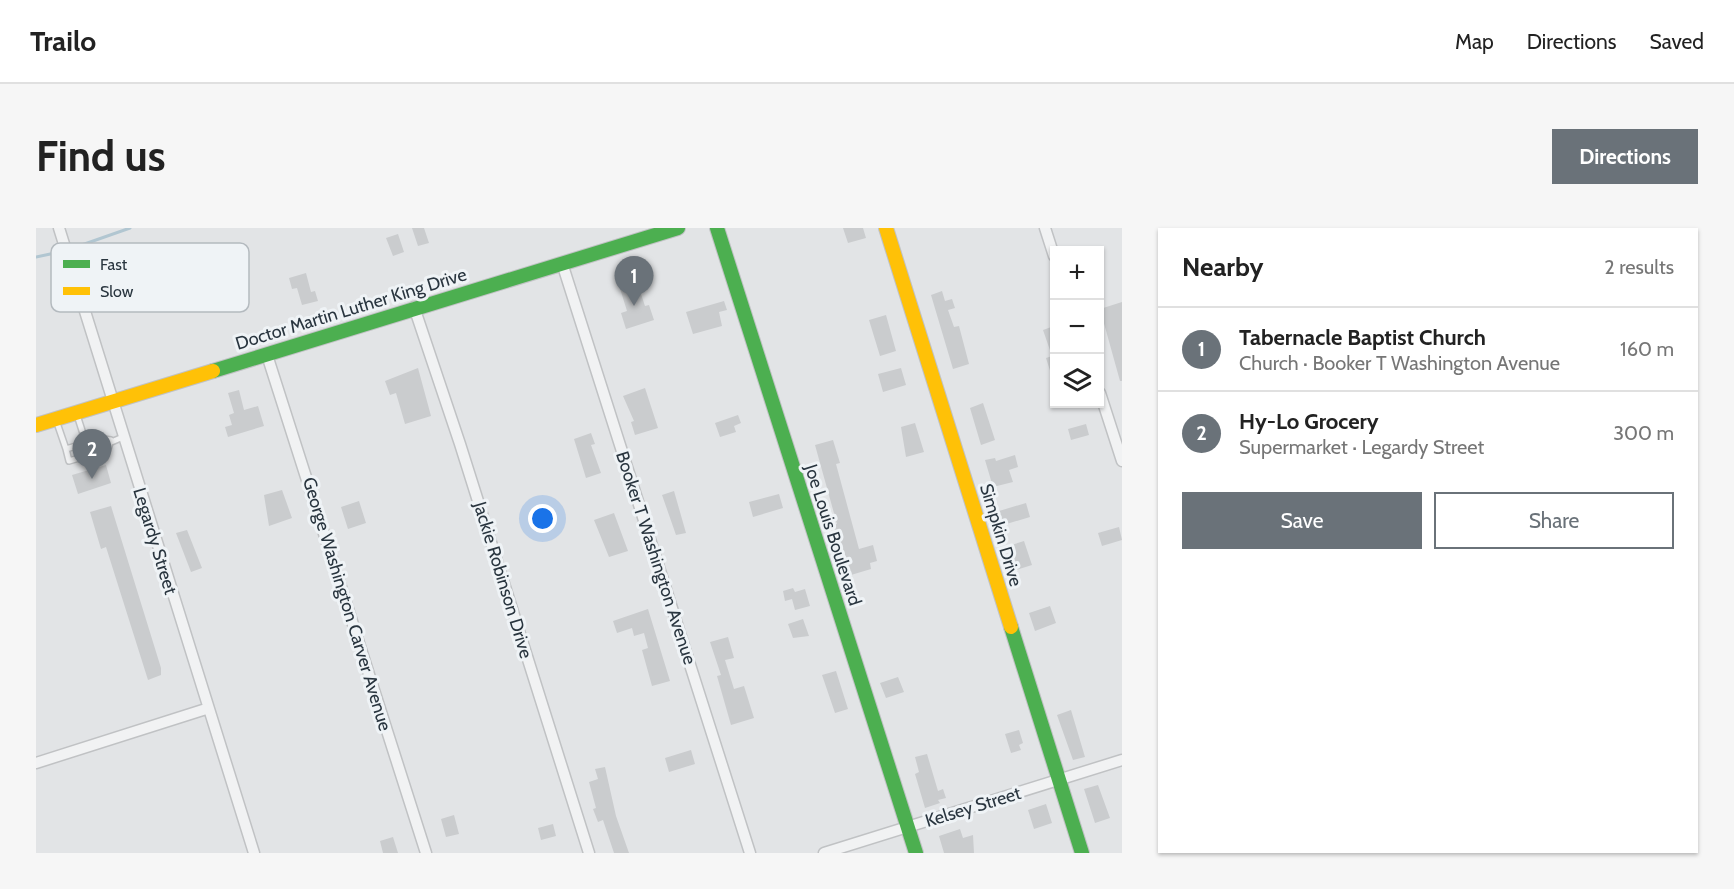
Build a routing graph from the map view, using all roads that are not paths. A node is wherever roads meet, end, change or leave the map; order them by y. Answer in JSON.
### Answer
{"nodes":[{"id":1,"x":58,"y":228,"type":"edge"},
{"id":2,"x":678,"y":228,"type":"edge"},
{"id":3,"x":717,"y":228,"type":"edge"},
{"id":4,"x":885,"y":228,"type":"edge"},
{"id":5,"x":1046,"y":228,"type":"edge"},
{"id":6,"x":63,"y":243,"type":"edge"},
{"id":7,"x":1051,"y":246,"type":"edge"},
{"id":8,"x":562,"y":263,"type":"junction"},
{"id":9,"x":414,"y":307,"type":"junction"},
{"id":10,"x":84,"y":312,"type":"edge"},
{"id":11,"x":267,"y":355,"type":"junction"},
{"id":12,"x":112,"y":401,"type":"junction"},
{"id":13,"x":1104,"y":405,"type":"edge"},
{"id":14,"x":76,"y":412,"type":"junction"},
{"id":15,"x":56,"y":419,"type":"junction"},
{"id":16,"x":36,"y":425,"type":"edge"},
{"id":17,"x":95,"y":437,"type":"dead end"},
{"id":18,"x":123,"y":437,"type":"junction"},
{"id":19,"x":104,"y":439,"type":"dead end"},
{"id":20,"x":111,"y":440,"type":"junction"},
{"id":21,"x":89,"y":443,"type":"junction"},
{"id":22,"x":102,"y":446,"type":"dead end"},
{"id":23,"x":66,"y":449,"type":"junction"},
{"id":24,"x":1122,"y":461,"type":"edge"},
{"id":25,"x":206,"y":709,"type":"junction"},
{"id":26,"x":1122,"y":760,"type":"edge"},
{"id":27,"x":36,"y":763,"type":"edge"},
{"id":28,"x":1059,"y":780,"type":"junction"},
{"id":29,"x":907,"y":827,"type":"junction"},
{"id":30,"x":254,"y":853,"type":"edge"},
{"id":31,"x":426,"y":853,"type":"edge"},
{"id":32,"x":590,"y":853,"type":"edge"},
{"id":33,"x":750,"y":853,"type":"edge"},
{"id":34,"x":824,"y":853,"type":"edge"},
{"id":35,"x":916,"y":853,"type":"edge"},
{"id":36,"x":1082,"y":853,"type":"edge"}],
"edges":[{"from":1,"to":6,"type":"street","name":"Legardy Street"},
{"from":2,"to":8,"type":"street","name":"Doctor Martin Luther King Drive"},
{"from":3,"to":29,"type":"street","name":"Joe Louis Boulevard"},
{"from":4,"to":28,"type":"street","name":"Simpkin Drive"},
{"from":5,"to":7,"type":"street"},
{"from":8,"to":9,"type":"street","name":"Doctor Martin Luther King Drive"},
{"from":8,"to":33,"type":"street","name":"Booker T Washington Avenue"},
{"from":9,"to":11,"type":"street","name":"Doctor Martin Luther King Drive"},
{"from":9,"to":32,"type":"street","name":"Jackie Robinson Drive"},
{"from":10,"to":12,"type":"street","name":"Legardy Street"},
{"from":11,"to":12,"type":"street","name":"Doctor Martin Luther King Drive"},
{"from":11,"to":31,"type":"street","name":"George Washington Carver Avenue"},
{"from":12,"to":14,"type":"street","name":"Doctor Martin Luther King Drive"},
{"from":12,"to":18,"type":"street","name":"Legardy Street"},
{"from":13,"to":24,"type":"street"},
{"from":14,"to":15,"type":"street","name":"Doctor Martin Luther King Drive"},
{"from":14,"to":21,"type":"lane"},
{"from":15,"to":16,"type":"street","name":"Doctor Martin Luther King Drive"},
{"from":15,"to":23,"type":"lane"},
{"from":17,"to":21,"type":"lane"},
{"from":18,"to":20,"type":"lane"},
{"from":18,"to":25,"type":"street","name":"Legardy Street"},
{"from":19,"to":20,"type":"lane"},
{"from":20,"to":22,"type":"lane"},
{"from":20,"to":23,"type":"lane"},
{"from":21,"to":23,"type":"lane"},
{"from":25,"to":27,"type":"street"},
{"from":25,"to":30,"type":"street","name":"Legardy Street"},
{"from":26,"to":28,"type":"street","name":"Kelsey Street"},
{"from":28,"to":29,"type":"street","name":"Kelsey Street"},
{"from":28,"to":36,"type":"street","name":"Simpkin Drive"},
{"from":29,"to":34,"type":"street","name":"Kelsey Street"},
{"from":29,"to":35,"type":"street","name":"Joe Louis Boulevard"}]}
